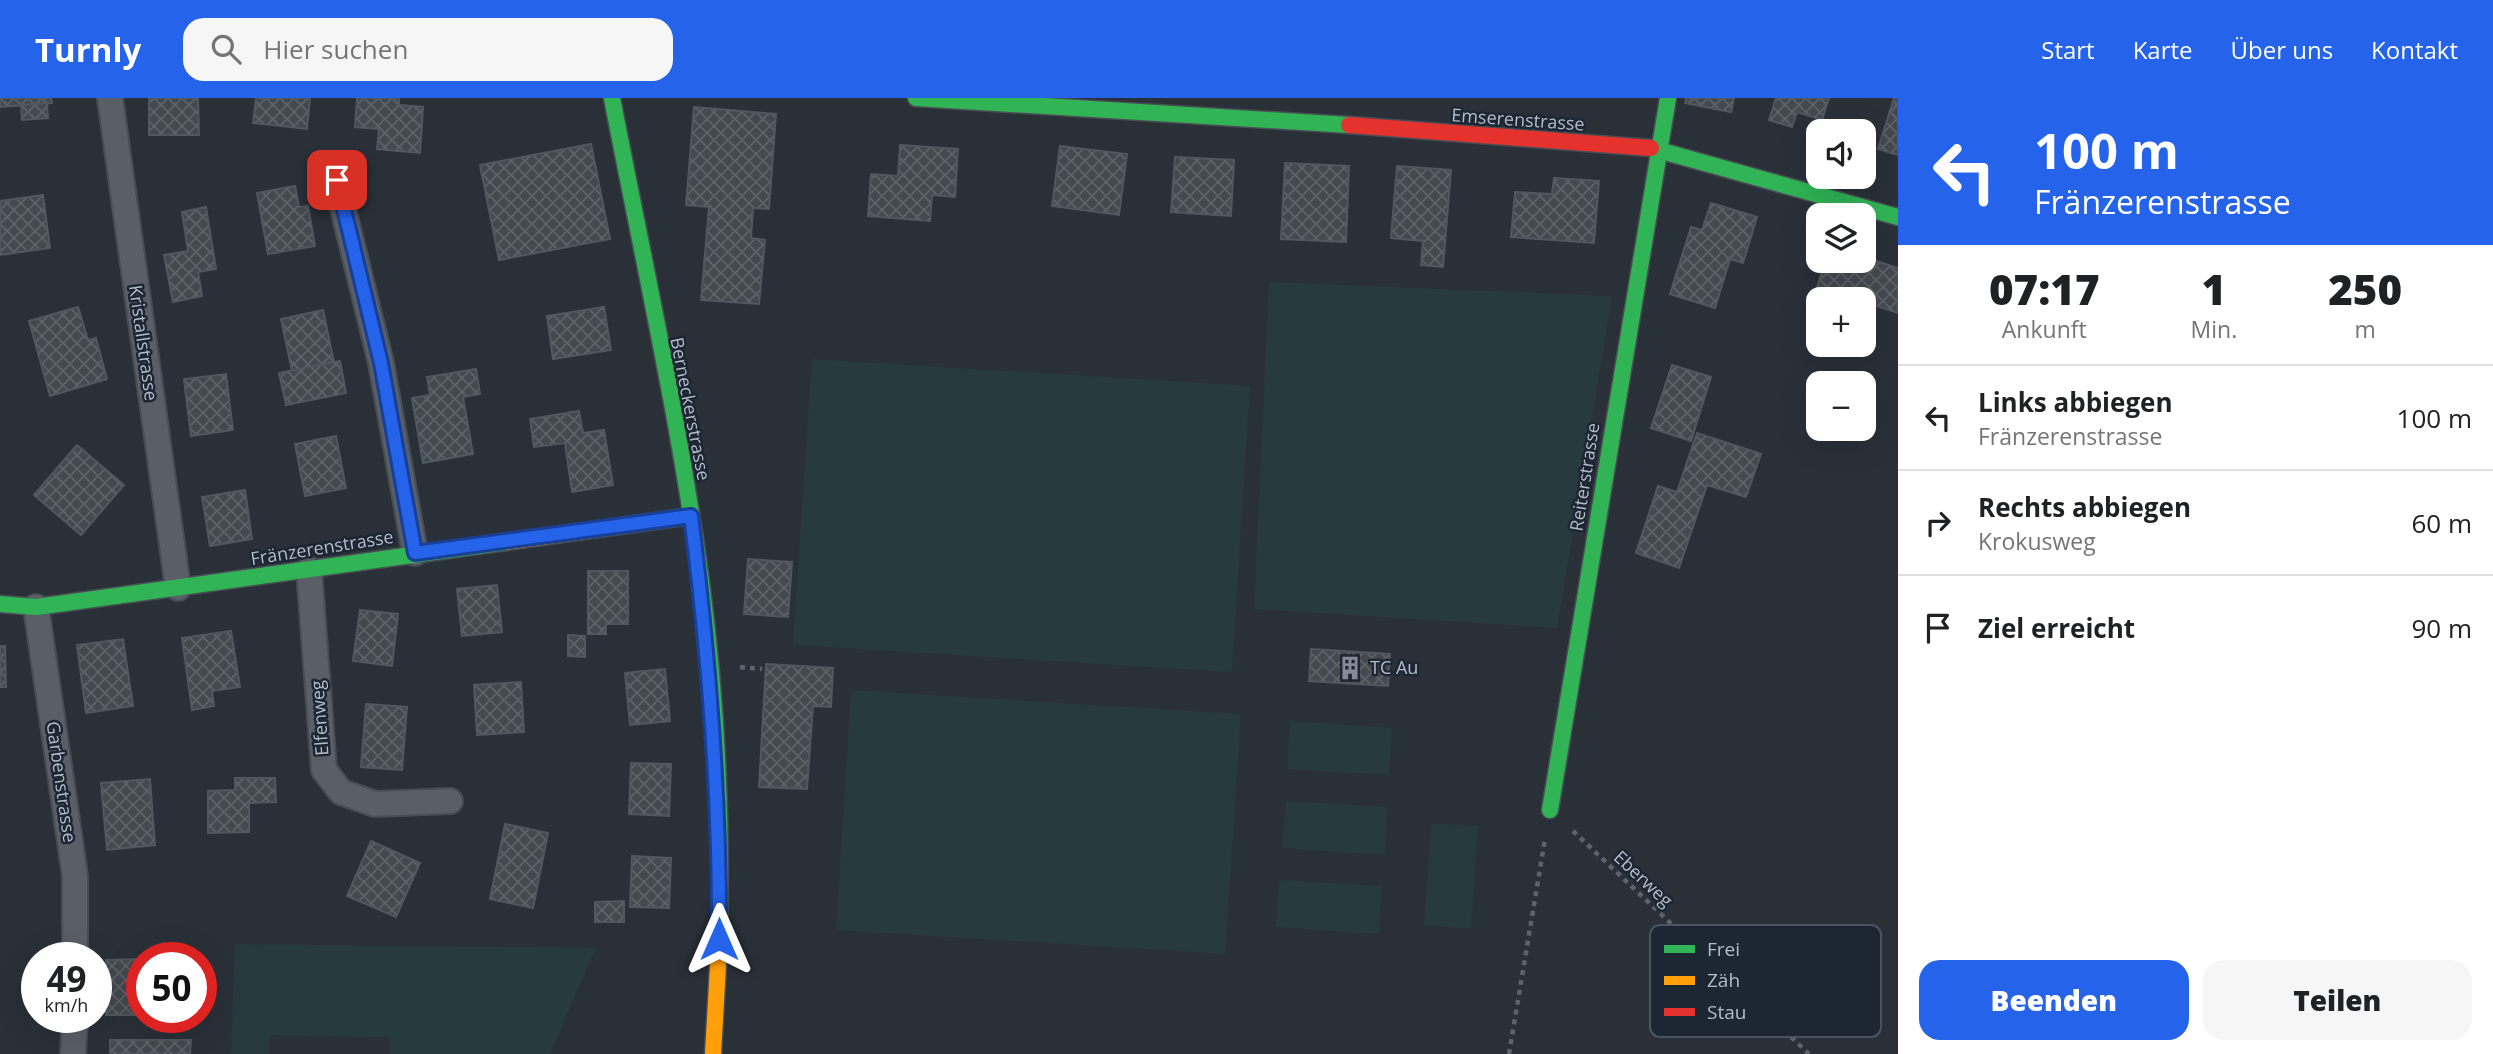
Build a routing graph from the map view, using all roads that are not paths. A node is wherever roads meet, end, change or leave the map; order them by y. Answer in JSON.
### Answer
{"nodes":[{"id":1,"x":110,"y":98,"type":"edge"},
{"id":2,"x":612,"y":98,"type":"edge"},
{"id":3,"x":916,"y":98,"type":"edge"},
{"id":4,"x":1668,"y":98,"type":"edge"},
{"id":5,"x":1277,"y":108,"type":"edge"},
{"id":6,"x":1659,"y":149,"type":"junction"},
{"id":7,"x":337,"y":180,"type":"dead end"},
{"id":8,"x":1898,"y":217,"type":"edge"},
{"id":9,"x":691,"y":516,"type":"junction"},
{"id":10,"x":415,"y":553,"type":"junction"},
{"id":11,"x":309,"y":570,"type":"junction"},
{"id":12,"x":178,"y":588,"type":"junction"},
{"id":13,"x":0,"y":604,"type":"edge"},
{"id":14,"x":36,"y":607,"type":"junction"},
{"id":15,"x":450,"y":801,"type":"dead end"},
{"id":16,"x":1550,"y":810,"type":"road end"},
{"id":17,"x":75,"y":942,"type":"edge"},
{"id":18,"x":74,"y":1033,"type":"edge"},
{"id":19,"x":73,"y":1054,"type":"edge"},
{"id":20,"x":713,"y":1054,"type":"edge"}],
"edges":[{"from":1,"to":12,"type":"street","name":"Kristallstrasse"},
{"from":2,"to":9,"type":"street","name":"Berneckerstrasse"},
{"from":3,"to":5,"type":"street","name":"Emserenstrasse"},
{"from":4,"to":6,"type":"street","name":"Reiterstrasse"},
{"from":5,"to":6,"type":"street","name":"Emserenstrasse"},
{"from":6,"to":8,"type":"street","name":"Emserenstrasse"},
{"from":6,"to":16,"type":"street","name":"Reiterstrasse"},
{"from":7,"to":10,"type":"street"},
{"from":9,"to":10,"type":"street","name":"Fränzerenstrasse"},
{"from":9,"to":20,"type":"street","name":"Berneckerstrasse"},
{"from":10,"to":11,"type":"street","name":"Fränzerenstrasse"},
{"from":11,"to":12,"type":"street","name":"Fränzerenstrasse"},
{"from":11,"to":15,"type":"street","name":"Elfenweg"},
{"from":12,"to":14,"type":"street","name":"Fränzerenstrasse"},
{"from":13,"to":14,"type":"street","name":"Fränzerenstrasse"},
{"from":14,"to":17,"type":"street","name":"Garbenstrasse"},
{"from":18,"to":19,"type":"street"}]}
